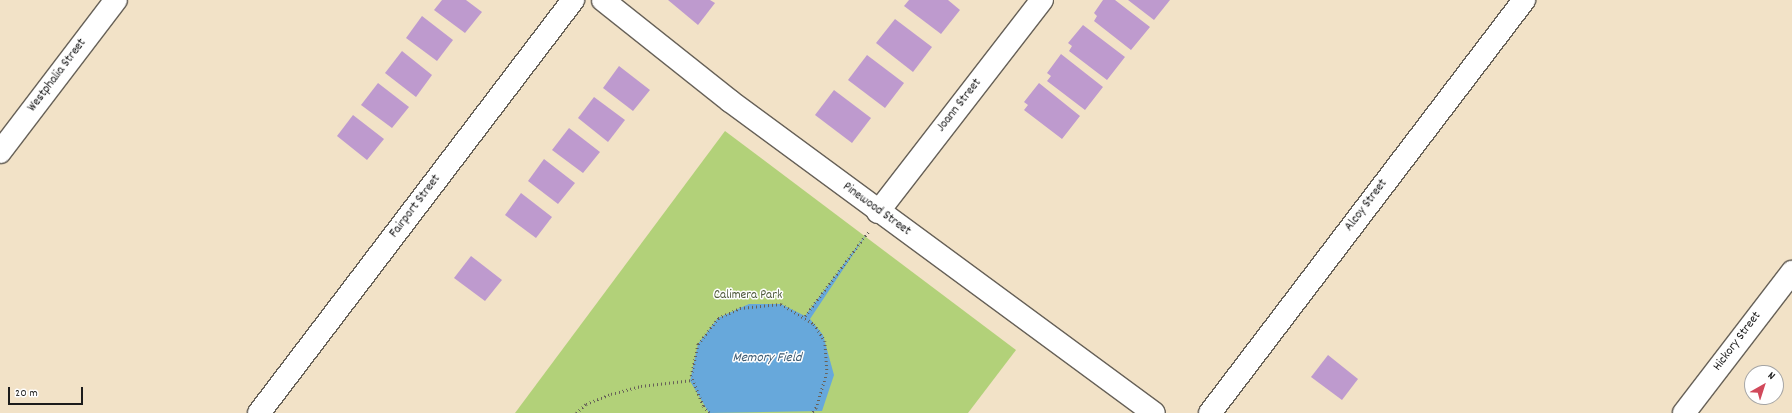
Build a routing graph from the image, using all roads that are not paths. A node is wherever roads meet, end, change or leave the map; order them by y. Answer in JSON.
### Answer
{"nodes":[{"id":1,"x":116,"y":0,"type":"edge"},
{"id":2,"x":573,"y":0,"type":"edge"},
{"id":3,"x":603,"y":0,"type":"edge"},
{"id":4,"x":1042,"y":0,"type":"edge"},
{"id":5,"x":1524,"y":0,"type":"edge"},
{"id":6,"x":0,"y":152,"type":"edge"},
{"id":7,"x":878,"y":212,"type":"junction"},
{"id":8,"x":1792,"y":272,"type":"edge"},
{"id":9,"x":259,"y":413,"type":"edge"},
{"id":10,"x":1154,"y":413,"type":"edge"},
{"id":11,"x":1210,"y":413,"type":"edge"},
{"id":12,"x":1684,"y":413,"type":"edge"}],
"edges":[{"from":1,"to":6,"type":"street","name":"Westphalia Street"},
{"from":2,"to":9,"type":"street","name":"Fairport Street"},
{"from":3,"to":7,"type":"street","name":"Pinewood Street"},
{"from":4,"to":7,"type":"street","name":"Joann Street"},
{"from":5,"to":11,"type":"street","name":"Alcoy Street"},
{"from":7,"to":10,"type":"street","name":"Pinewood Street"},
{"from":8,"to":12,"type":"street","name":"Hickory Street"}]}
